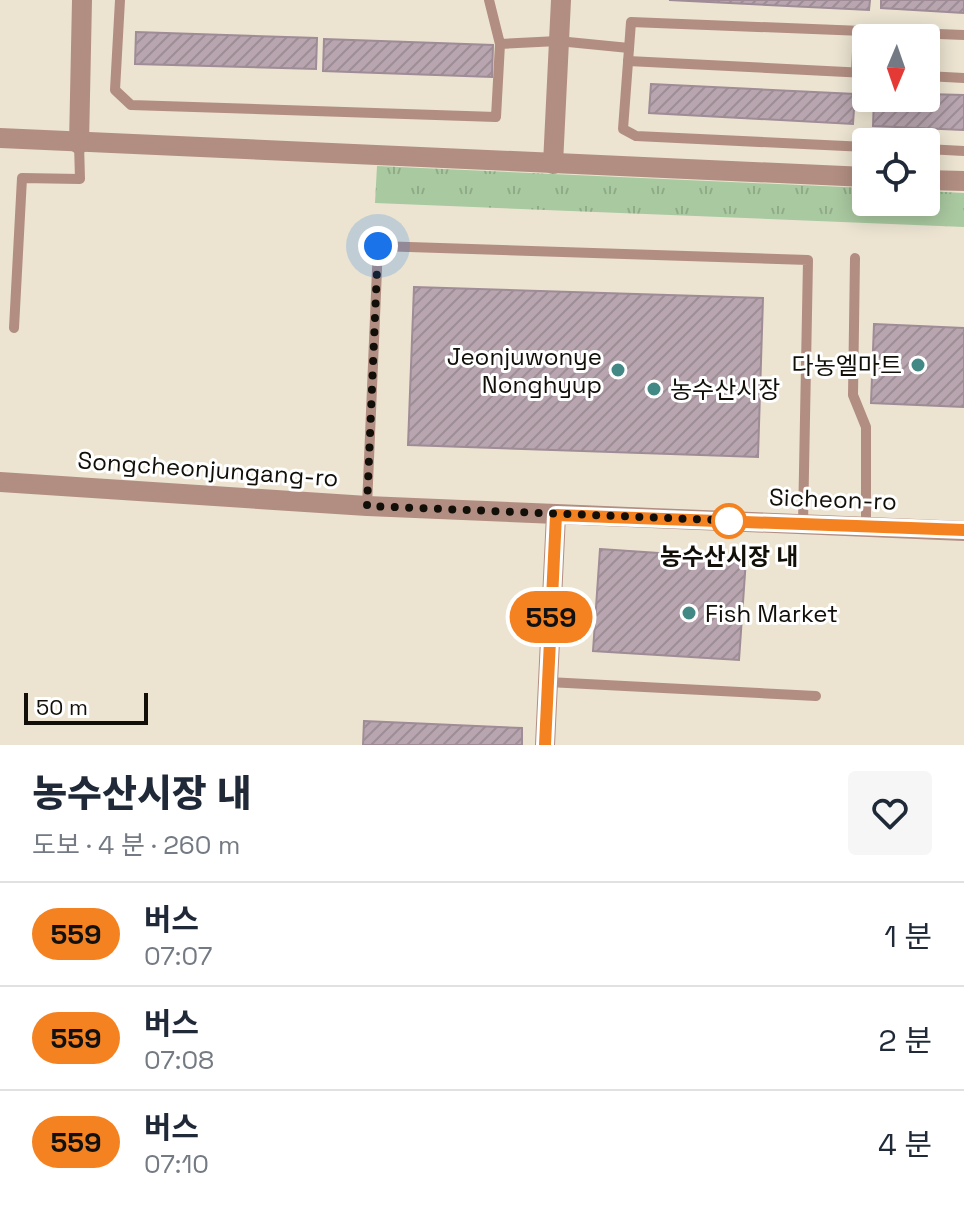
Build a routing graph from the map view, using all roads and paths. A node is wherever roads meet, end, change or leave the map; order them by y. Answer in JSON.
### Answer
{"nodes":[{"id":1,"x":82,"y":0,"type":"edge"},
{"id":2,"x":120,"y":0,"type":"edge"},
{"id":3,"x":489,"y":0,"type":"edge"},
{"id":4,"x":561,"y":0,"type":"edge"},
{"id":5,"x":852,"y":30,"type":"edge"},
{"id":6,"x":940,"y":34,"type":"edge"},
{"id":7,"x":964,"y":35,"type":"edge"},
{"id":8,"x":558,"y":41,"type":"junction"},
{"id":9,"x":500,"y":44,"type":"junction"},
{"id":10,"x":629,"y":48,"type":"junction"},
{"id":11,"x":628,"y":61,"type":"junction"},
{"id":12,"x":852,"y":73,"type":"edge"},
{"id":13,"x":940,"y":77,"type":"edge"},
{"id":14,"x":964,"y":78,"type":"edge"},
{"id":15,"x":0,"y":138,"type":"edge"},
{"id":16,"x":79,"y":144,"type":"junction"},
{"id":17,"x":852,"y":146,"type":"edge"},
{"id":18,"x":940,"y":150,"type":"edge"},
{"id":19,"x":964,"y":151,"type":"edge"},
{"id":20,"x":553,"y":164,"type":"junction"},
{"id":21,"x":852,"y":176,"type":"edge"},
{"id":22,"x":940,"y":180,"type":"edge"},
{"id":23,"x":964,"y":181,"type":"edge"},
{"id":24,"x":855,"y":258,"type":"dead end"},
{"id":25,"x":14,"y":328,"type":"dead end"},
{"id":26,"x":0,"y":482,"type":"edge"},
{"id":27,"x":367,"y":506,"type":"junction"},
{"id":28,"x":556,"y":515,"type":"junction"},
{"id":29,"x":803,"y":524,"type":"junction"},
{"id":30,"x":866,"y":525,"type":"junction"},
{"id":31,"x":964,"y":531,"type":"edge"},
{"id":32,"x":548,"y":682,"type":"junction"},
{"id":33,"x":816,"y":696,"type":"dead end"},
{"id":34,"x":545,"y":745,"type":"edge"}],
"edges":[{"from":1,"to":16,"type":"street"},
{"from":2,"to":9,"type":"lane"},
{"from":3,"to":9,"type":"lane"},
{"from":4,"to":8,"type":"street"},
{"from":5,"to":10,"type":"lane"},
{"from":6,"to":7,"type":"lane"},
{"from":8,"to":9,"type":"lane"},
{"from":8,"to":10,"type":"lane"},
{"from":8,"to":20,"type":"street"},
{"from":10,"to":11,"type":"lane"},
{"from":11,"to":12,"type":"lane"},
{"from":11,"to":17,"type":"lane"},
{"from":13,"to":14,"type":"lane"},
{"from":15,"to":16,"type":"street"},
{"from":16,"to":20,"type":"street"},
{"from":16,"to":25,"type":"lane"},
{"from":18,"to":19,"type":"lane"},
{"from":20,"to":21,"type":"street"},
{"from":22,"to":23,"type":"street"},
{"from":24,"to":30,"type":"lane"},
{"from":26,"to":27,"type":"street","name":"Songcheonjungang-ro"},
{"from":27,"to":28,"type":"street","name":"Songcheonjungang-ro"},
{"from":27,"to":29,"type":"lane"},
{"from":28,"to":29,"type":"street","name":"Sicheon-ro"},
{"from":28,"to":32,"type":"street"},
{"from":29,"to":30,"type":"street","name":"Sicheon-ro"},
{"from":30,"to":31,"type":"street","name":"Sicheon-ro"},
{"from":32,"to":33,"type":"lane"},
{"from":32,"to":34,"type":"street"}]}
